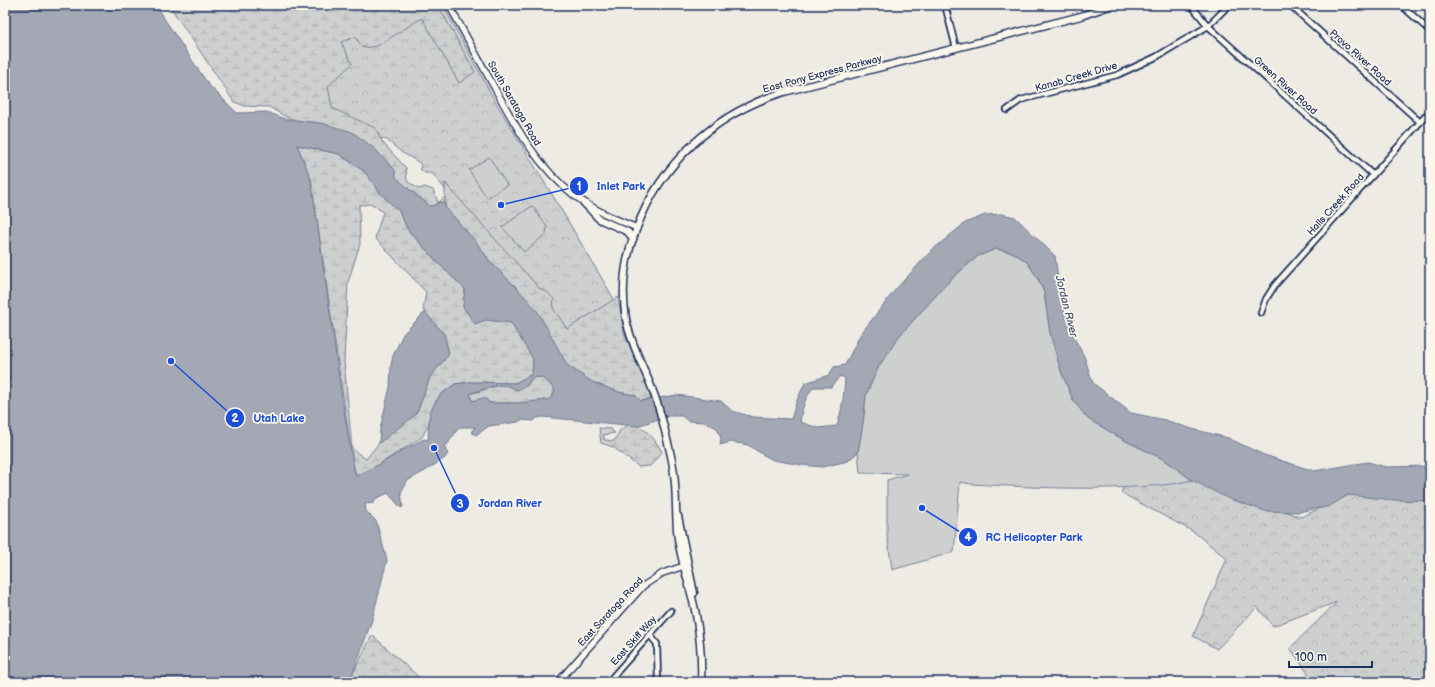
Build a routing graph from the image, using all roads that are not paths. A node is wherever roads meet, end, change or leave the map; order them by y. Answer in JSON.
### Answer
{"nodes":[{"id":1,"x":449,"y":5,"type":"edge"},
{"id":2,"x":945,"y":5,"type":"edge"},
{"id":3,"x":1112,"y":5,"type":"edge"},
{"id":4,"x":1191,"y":5,"type":"edge"},
{"id":5,"x":1229,"y":5,"type":"edge"},
{"id":6,"x":1290,"y":5,"type":"edge"},
{"id":7,"x":1401,"y":5,"type":"edge"},
{"id":8,"x":1208,"y":26,"type":"junction"},
{"id":9,"x":1430,"y":31,"type":"edge"},
{"id":10,"x":956,"y":48,"type":"junction"},
{"id":11,"x":1007,"y":110,"type":"dead end"},
{"id":12,"x":1430,"y":111,"type":"edge"},
{"id":13,"x":1420,"y":122,"type":"junction"},
{"id":14,"x":1373,"y":175,"type":"junction"},
{"id":15,"x":581,"y":200,"type":"junction"},
{"id":16,"x":637,"y":228,"type":"junction"},
{"id":17,"x":633,"y":239,"type":"junction"},
{"id":18,"x":1261,"y":313,"type":"dead end"},
{"id":19,"x":676,"y":506,"type":"junction"},
{"id":20,"x":684,"y":566,"type":"junction"},
{"id":21,"x":671,"y":611,"type":"dead end"},
{"id":22,"x":696,"y":614,"type":"junction"},
{"id":23,"x":650,"y":635,"type":"junction"},
{"id":24,"x":558,"y":682,"type":"edge"},
{"id":25,"x":608,"y":682,"type":"edge"},
{"id":26,"x":653,"y":682,"type":"edge"},
{"id":27,"x":659,"y":682,"type":"edge"},
{"id":28,"x":701,"y":682,"type":"edge"}],
"edges":[{"from":1,"to":15,"type":"street","name":"South Saratoga Road"},
{"from":2,"to":10,"type":"street"},
{"from":3,"to":10,"type":"main road","name":"East Pony Express Parkway"},
{"from":4,"to":8,"type":"street","name":"Green River Road"},
{"from":5,"to":8,"type":"street","name":"Kanab Creek Drive"},
{"from":6,"to":13,"type":"street","name":"Provo River Road"},
{"from":7,"to":9,"type":"street"},
{"from":8,"to":11,"type":"street","name":"Kanab Creek Drive"},
{"from":8,"to":14,"type":"street","name":"Green River Road"},
{"from":10,"to":16,"type":"main road","name":"East Pony Express Parkway"},
{"from":12,"to":13,"type":"street","name":"Halls Creek Road"},
{"from":13,"to":14,"type":"street","name":"Halls Creek Road"},
{"from":14,"to":18,"type":"street","name":"Halls Creek Road"},
{"from":15,"to":16,"type":"street","name":"South Saratoga Road"},
{"from":15,"to":17,"type":"main road"},
{"from":16,"to":17,"type":"main road","name":"East Pony Express Parkway"},
{"from":17,"to":19,"type":"main road","name":"East Pony Express Parkway"},
{"from":19,"to":20,"type":"main road","name":"East Pony Express Parkway"},
{"from":19,"to":22,"type":"main road","name":"East Pony Express Parkway"},
{"from":20,"to":22,"type":"main road","name":"East Pony Express Parkway"},
{"from":20,"to":24,"type":"street","name":"East Saratoga Road"},
{"from":21,"to":23,"type":"street","name":"East Skiff Way"},
{"from":22,"to":28,"type":"main road","name":"East Pony Express Parkway"},
{"from":23,"to":25,"type":"street","name":"East Skiff Way"},
{"from":23,"to":27,"type":"street"},
{"from":26,"to":27,"type":"street"}]}
